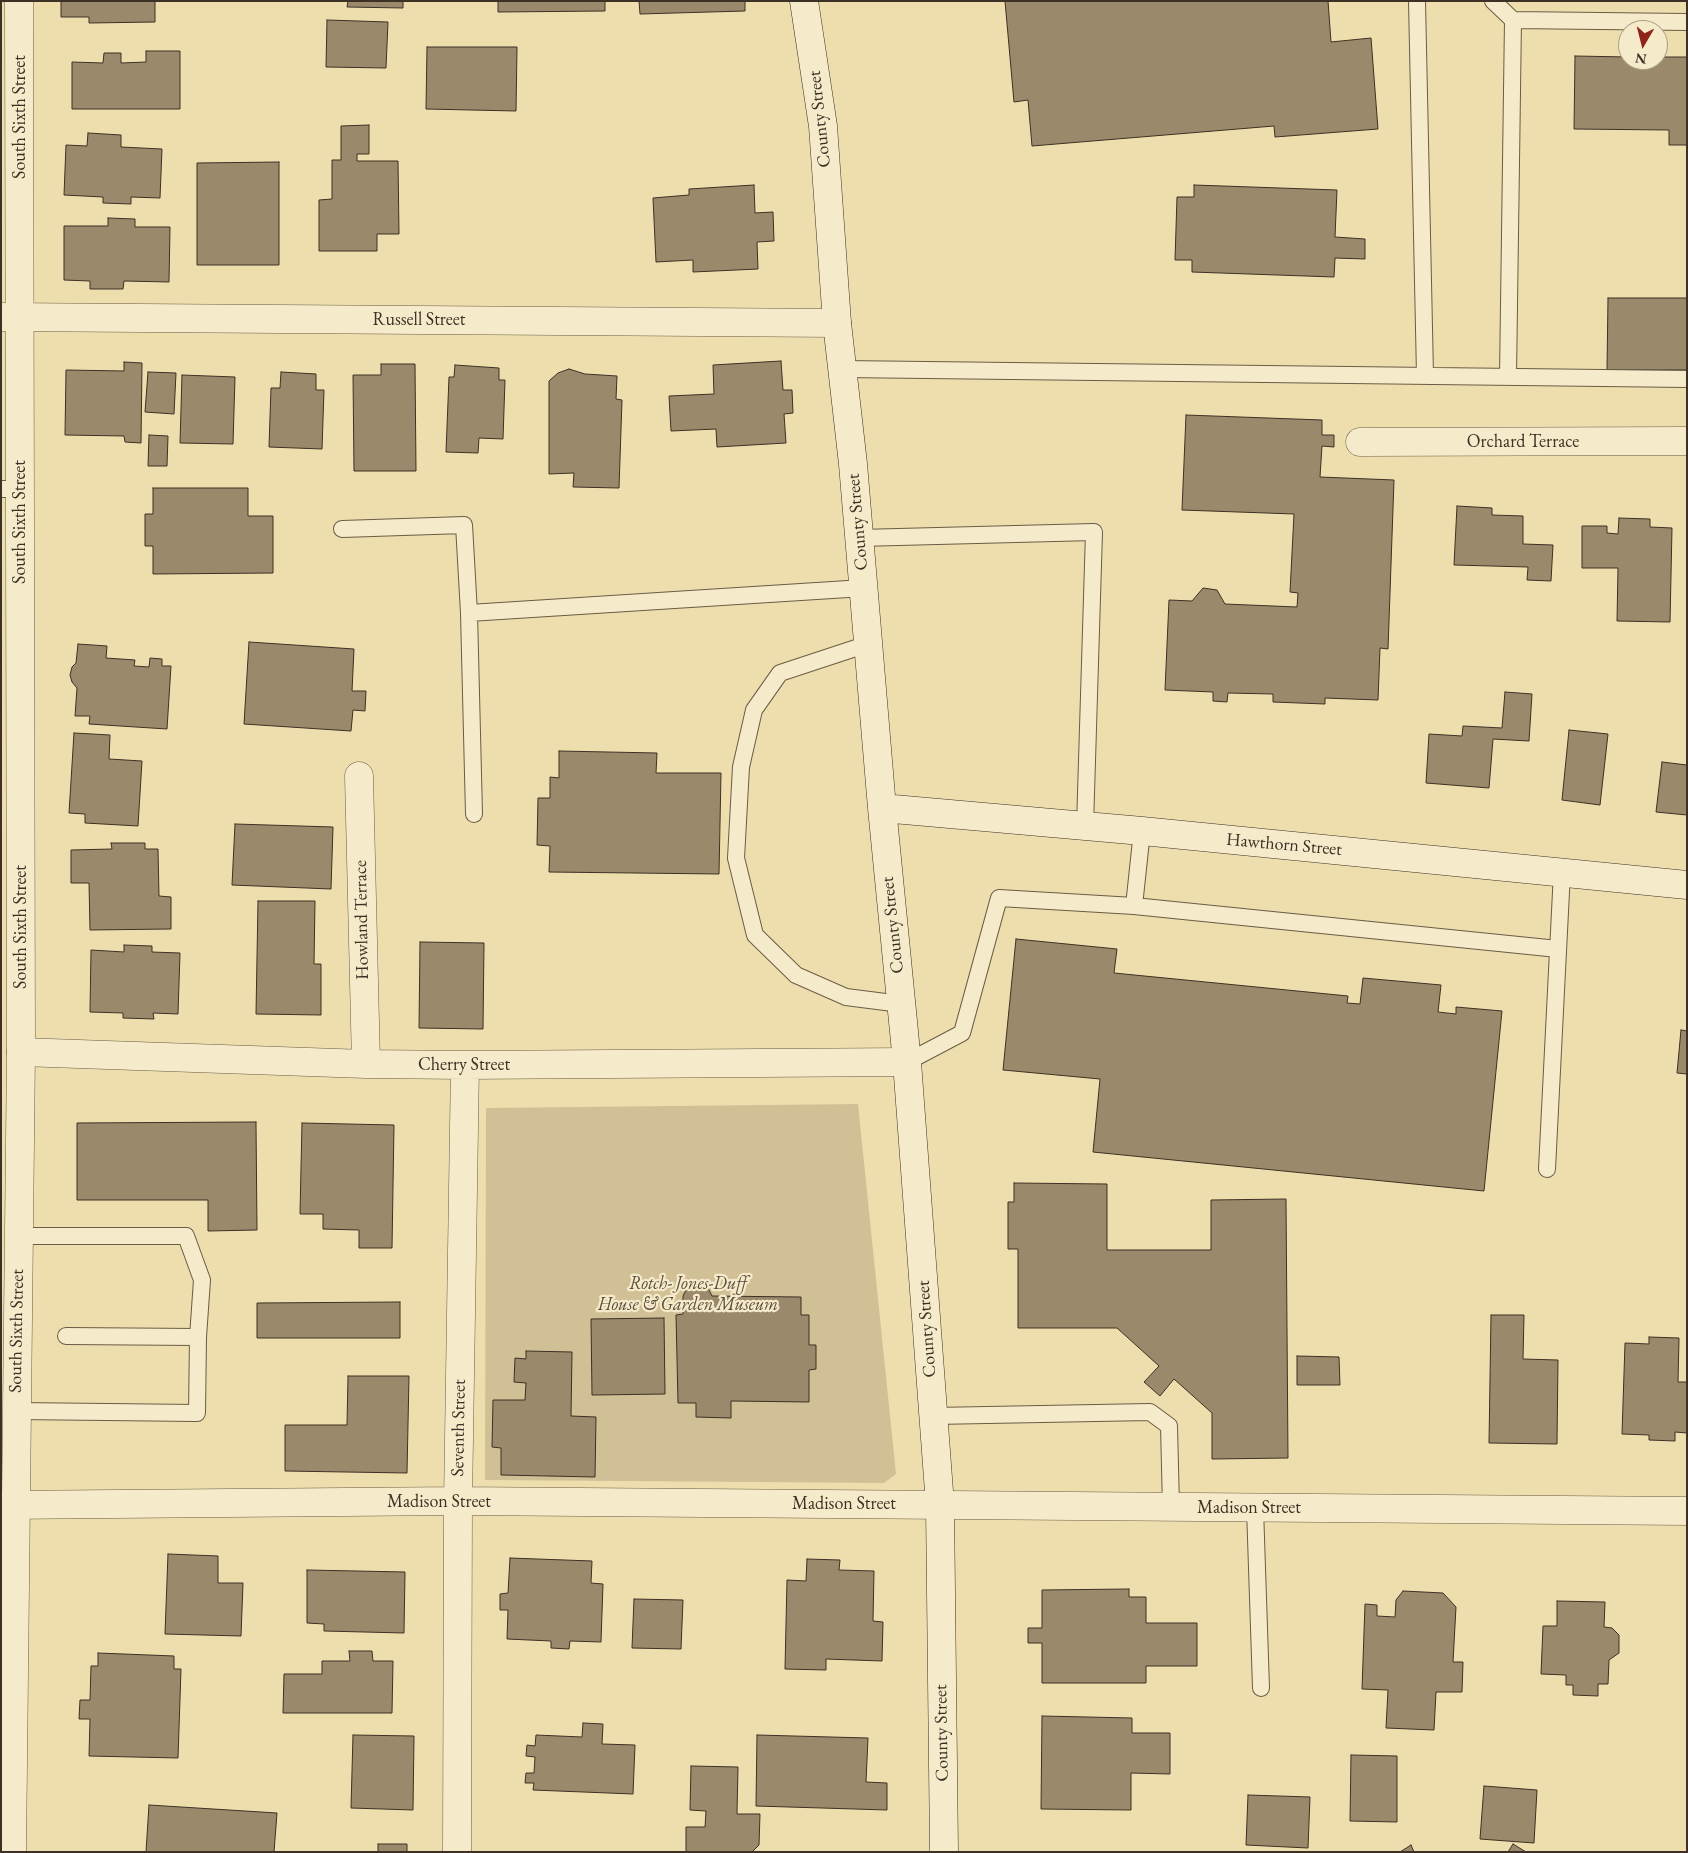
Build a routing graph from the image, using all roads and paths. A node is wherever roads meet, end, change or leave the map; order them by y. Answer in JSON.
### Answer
{"nodes":[{"id":1,"x":19,"y":1,"type":"edge"},
{"id":2,"x":804,"y":1,"type":"edge"},
{"id":3,"x":1417,"y":1,"type":"edge"},
{"id":4,"x":1493,"y":1,"type":"edge"},
{"id":5,"x":1513,"y":20,"type":"junction"},
{"id":6,"x":1687,"y":22,"type":"edge"},
{"id":7,"x":11,"y":317,"type":"edge"},
{"id":8,"x":837,"y":323,"type":"junction"},
{"id":9,"x":842,"y":369,"type":"junction"},
{"id":10,"x":1425,"y":375,"type":"junction"},
{"id":11,"x":1508,"y":376,"type":"junction"},
{"id":12,"x":1687,"y":379,"type":"edge"},
{"id":13,"x":1687,"y":441,"type":"edge"},
{"id":14,"x":1360,"y":442,"type":"dead end"},
{"id":15,"x":11,"y":489,"type":"edge"},
{"id":16,"x":342,"y":529,"type":"dead end"},
{"id":17,"x":859,"y":538,"type":"junction"},
{"id":18,"x":864,"y":588,"type":"junction"},
{"id":19,"x":469,"y":613,"type":"junction"},
{"id":20,"x":868,"y":644,"type":"junction"},
{"id":21,"x":359,"y":776,"type":"dead end"},
{"id":22,"x":882,"y":808,"type":"junction"},
{"id":23,"x":474,"y":814,"type":"dead end"},
{"id":24,"x":1085,"y":826,"type":"junction"},
{"id":25,"x":1142,"y":831,"type":"junction"},
{"id":26,"x":1562,"y":872,"type":"junction"},
{"id":27,"x":1687,"y":885,"type":"edge"},
{"id":28,"x":1134,"y":906,"type":"junction"},
{"id":29,"x":1558,"y":949,"type":"junction"},
{"id":30,"x":901,"y":1004,"type":"junction"},
{"id":31,"x":21,"y":1052,"type":"junction"},
{"id":32,"x":907,"y":1062,"type":"junction"},
{"id":33,"x":366,"y":1064,"type":"junction"},
{"id":34,"x":465,"y":1065,"type":"junction"},
{"id":35,"x":1547,"y":1169,"type":"dead end"},
{"id":36,"x":19,"y":1236,"type":"junction"},
{"id":37,"x":66,"y":1336,"type":"dead end"},
{"id":38,"x":198,"y":1337,"type":"junction"},
{"id":39,"x":16,"y":1411,"type":"junction"},
{"id":40,"x":934,"y":1416,"type":"junction"},
{"id":41,"x":458,"y":1501,"type":"junction"},
{"id":42,"x":8,"y":1505,"type":"edge"},
{"id":43,"x":940,"y":1505,"type":"junction"},
{"id":44,"x":1170,"y":1508,"type":"junction"},
{"id":45,"x":1255,"y":1508,"type":"junction"},
{"id":46,"x":1687,"y":1511,"type":"edge"},
{"id":47,"x":1261,"y":1688,"type":"dead end"},
{"id":48,"x":12,"y":1852,"type":"edge"},
{"id":49,"x":457,"y":1852,"type":"edge"},
{"id":50,"x":944,"y":1852,"type":"edge"}],
"edges":[{"from":1,"to":7,"type":"street","name":"South Sixth Street"},
{"from":2,"to":8,"type":"street","name":"County Street"},
{"from":3,"to":10,"type":"lane"},
{"from":4,"to":5,"type":"lane"},
{"from":5,"to":6,"type":"lane"},
{"from":5,"to":11,"type":"lane"},
{"from":7,"to":8,"type":"street","name":"Russell Street"},
{"from":7,"to":15,"type":"street","name":"South Sixth Street"},
{"from":8,"to":9,"type":"street","name":"County Street"},
{"from":9,"to":10,"type":"lane"},
{"from":9,"to":17,"type":"street","name":"County Street"},
{"from":10,"to":11,"type":"lane"},
{"from":11,"to":12,"type":"lane"},
{"from":13,"to":14,"type":"street","name":"Orchard Terrace"},
{"from":15,"to":31,"type":"street","name":"South Sixth Street"},
{"from":16,"to":19,"type":"lane"},
{"from":17,"to":18,"type":"street","name":"County Street"},
{"from":17,"to":24,"type":"lane"},
{"from":18,"to":19,"type":"lane"},
{"from":18,"to":20,"type":"street","name":"County Street"},
{"from":19,"to":23,"type":"lane"},
{"from":20,"to":22,"type":"street","name":"County Street"},
{"from":20,"to":30,"type":"lane"},
{"from":21,"to":33,"type":"street","name":"Howland Terrace"},
{"from":22,"to":24,"type":"street","name":"Hawthorn Street"},
{"from":22,"to":30,"type":"street","name":"County Street"},
{"from":24,"to":25,"type":"street","name":"Hawthorn Street"},
{"from":25,"to":26,"type":"street","name":"Hawthorn Street"},
{"from":25,"to":28,"type":"lane"},
{"from":26,"to":27,"type":"street","name":"Hawthorn Street"},
{"from":26,"to":29,"type":"lane"},
{"from":28,"to":29,"type":"lane"},
{"from":28,"to":32,"type":"lane"},
{"from":29,"to":35,"type":"lane"},
{"from":30,"to":32,"type":"street","name":"County Street"},
{"from":31,"to":33,"type":"street","name":"Cherry Street"},
{"from":31,"to":36,"type":"street","name":"South Sixth Street"},
{"from":32,"to":34,"type":"street","name":"Cherry Street"},
{"from":32,"to":40,"type":"street","name":"County Street"},
{"from":33,"to":34,"type":"street","name":"Cherry Street"},
{"from":34,"to":41,"type":"street","name":"Seventh Street"},
{"from":36,"to":38,"type":"lane"},
{"from":36,"to":39,"type":"street","name":"South Sixth Street"},
{"from":37,"to":38,"type":"lane"},
{"from":38,"to":39,"type":"lane"},
{"from":39,"to":42,"type":"street","name":"South Sixth Street"},
{"from":40,"to":43,"type":"street","name":"County Street"},
{"from":40,"to":44,"type":"lane"},
{"from":41,"to":42,"type":"street","name":"Madison Street"},
{"from":41,"to":43,"type":"street","name":"Madison Street"},
{"from":41,"to":49,"type":"street","name":"Seventh Street"},
{"from":42,"to":48,"type":"street","name":"South Sixth Street"},
{"from":43,"to":44,"type":"street","name":"Madison Street"},
{"from":43,"to":50,"type":"street","name":"County Street"},
{"from":44,"to":45,"type":"street","name":"Madison Street"},
{"from":45,"to":46,"type":"street","name":"Madison Street"},
{"from":45,"to":47,"type":"lane"}]}
